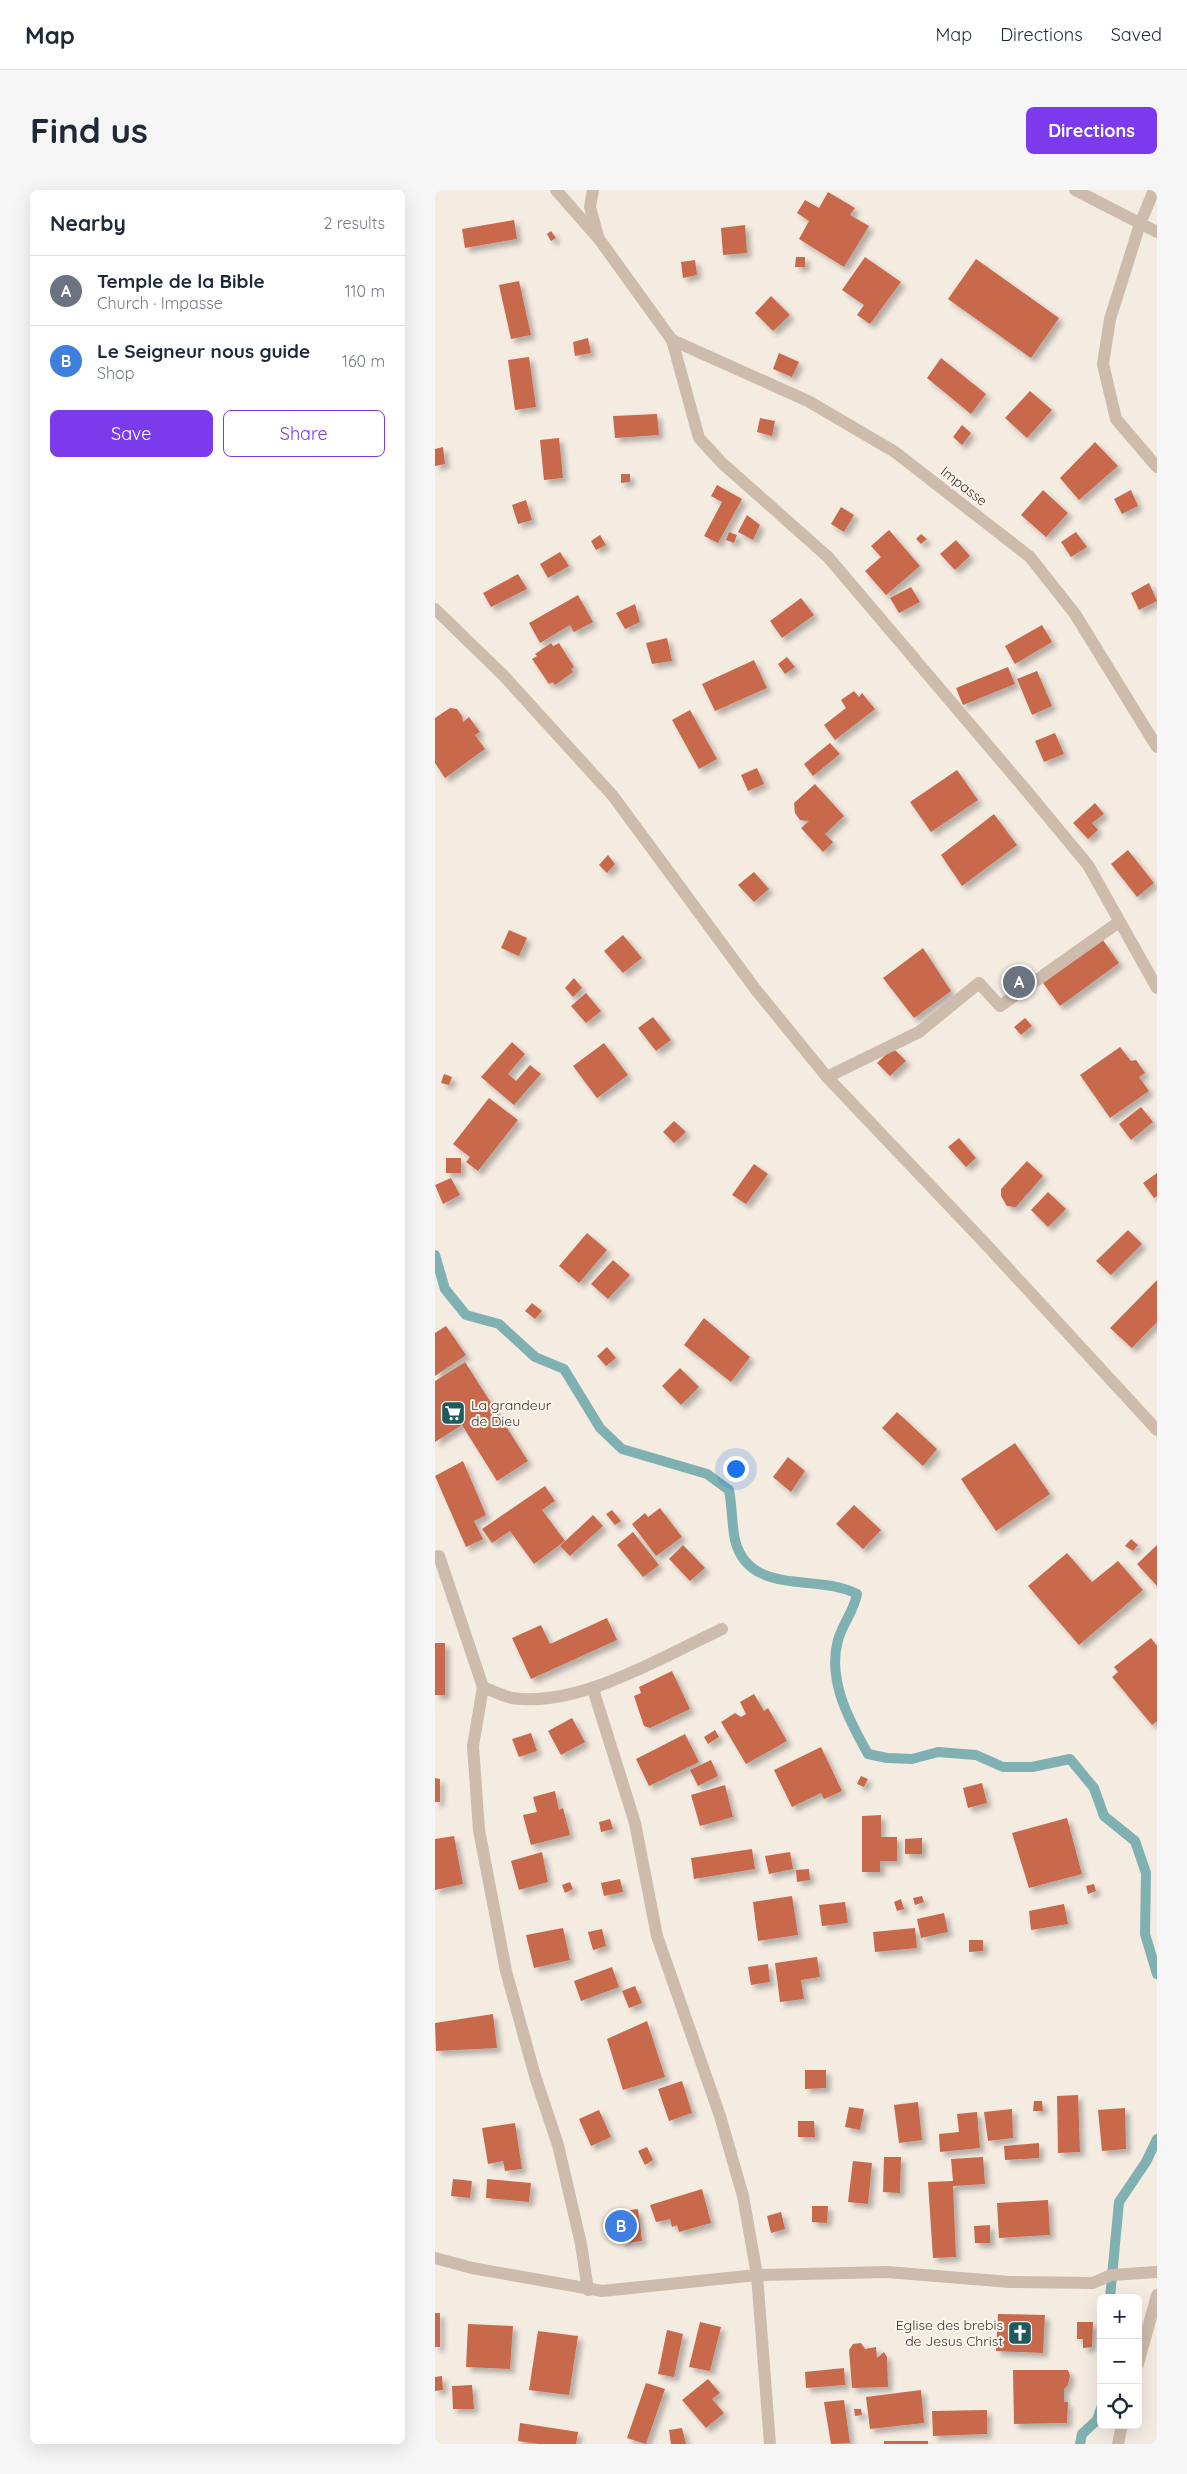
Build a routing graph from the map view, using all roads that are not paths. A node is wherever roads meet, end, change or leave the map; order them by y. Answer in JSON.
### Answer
{"nodes":[{"id":1,"x":556,"y":190,"type":"edge"},
{"id":2,"x":593,"y":190,"type":"edge"},
{"id":3,"x":1075,"y":190,"type":"edge"},
{"id":4,"x":1154,"y":190,"type":"edge"},
{"id":5,"x":1140,"y":224,"type":"junction"},
{"id":6,"x":1157,"y":232,"type":"edge"},
{"id":7,"x":599,"y":239,"type":"junction"},
{"id":8,"x":673,"y":340,"type":"junction"},
{"id":9,"x":1157,"y":467,"type":"edge"},
{"id":10,"x":435,"y":609,"type":"edge"},
{"id":11,"x":1157,"y":747,"type":"edge"},
{"id":12,"x":1119,"y":922,"type":"junction"},
{"id":13,"x":1157,"y":988,"type":"edge"},
{"id":14,"x":827,"y":1077,"type":"junction"},
{"id":15,"x":1157,"y":1430,"type":"edge"},
{"id":16,"x":436,"y":1553,"type":"edge"},
{"id":17,"x":722,"y":1629,"type":"dead end"},
{"id":18,"x":483,"y":1687,"type":"junction"},
{"id":19,"x":593,"y":1689,"type":"junction"},
{"id":20,"x":435,"y":2258,"type":"edge"},
{"id":21,"x":1157,"y":2272,"type":"edge"},
{"id":22,"x":757,"y":2275,"type":"junction"},
{"id":23,"x":588,"y":2290,"type":"junction"},
{"id":24,"x":1157,"y":2295,"type":"edge"},
{"id":25,"x":1142,"y":2349,"type":"edge"},
{"id":26,"x":1121,"y":2429,"type":"edge"},
{"id":27,"x":770,"y":2444,"type":"edge"},
{"id":28,"x":1118,"y":2444,"type":"edge"}],
"edges":[{"from":1,"to":7,"type":"street"},
{"from":2,"to":7,"type":"street"},
{"from":3,"to":5,"type":"street"},
{"from":4,"to":5,"type":"street"},
{"from":5,"to":6,"type":"street"},
{"from":5,"to":9,"type":"street"},
{"from":7,"to":8,"type":"street"},
{"from":8,"to":11,"type":"street","name":"Impasse"},
{"from":8,"to":12,"type":"street"},
{"from":10,"to":14,"type":"street"},
{"from":12,"to":13,"type":"street"},
{"from":12,"to":14,"type":"street"},
{"from":14,"to":15,"type":"street"},
{"from":16,"to":18,"type":"street"},
{"from":17,"to":19,"type":"street"},
{"from":18,"to":19,"type":"street"},
{"from":18,"to":23,"type":"street"},
{"from":19,"to":22,"type":"street"},
{"from":20,"to":23,"type":"street"},
{"from":21,"to":22,"type":"street"},
{"from":22,"to":23,"type":"street"},
{"from":22,"to":27,"type":"street"},
{"from":24,"to":25,"type":"street"},
{"from":26,"to":28,"type":"street"}]}
